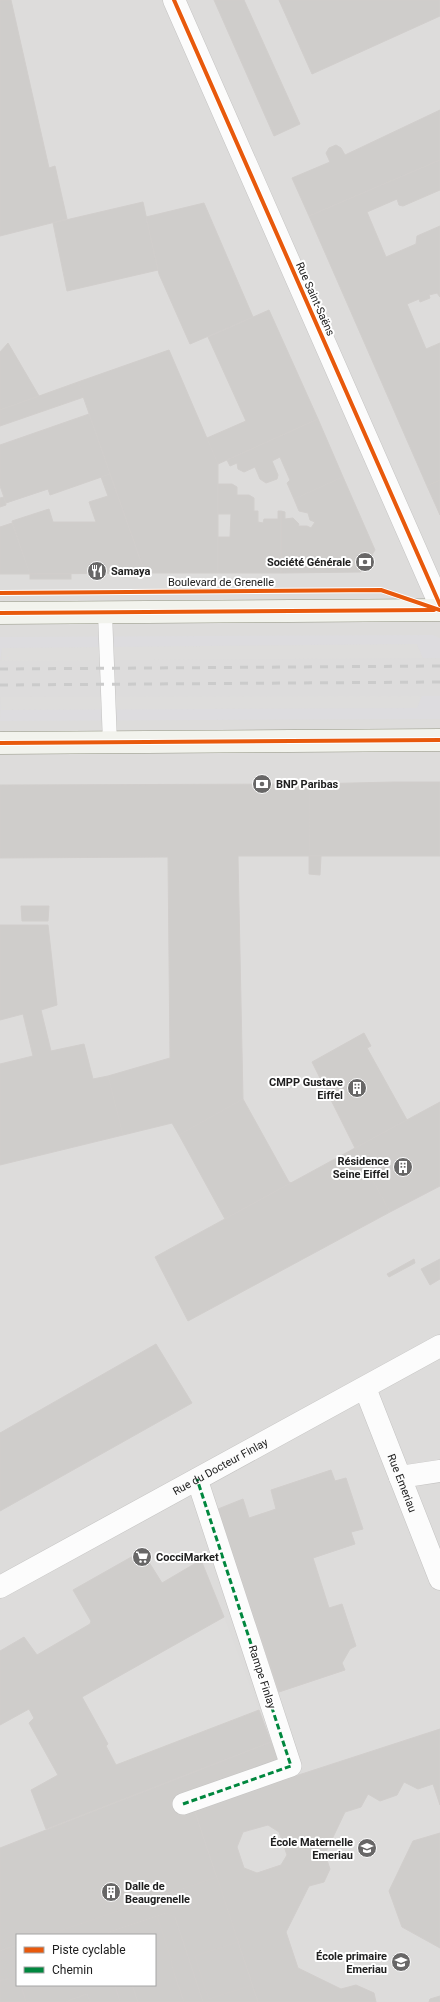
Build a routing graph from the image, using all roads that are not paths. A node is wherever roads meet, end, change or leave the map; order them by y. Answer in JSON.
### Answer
{"nodes":[{"id":1,"x":174,"y":0,"type":"edge"},
{"id":2,"x":440,"y":605,"type":"edge"},
{"id":3,"x":440,"y":610,"type":"edge"},
{"id":4,"x":0,"y":613,"type":"edge"},
{"id":5,"x":105,"y":613,"type":"junction"},
{"id":6,"x":440,"y":740,"type":"edge"},
{"id":7,"x":110,"y":743,"type":"junction"},
{"id":8,"x":0,"y":744,"type":"edge"},
{"id":9,"x":440,"y":1346,"type":"edge"},
{"id":10,"x":365,"y":1388,"type":"junction"},
{"id":11,"x":440,"y":1471,"type":"edge"},
{"id":12,"x":400,"y":1477,"type":"junction"},
{"id":13,"x":197,"y":1479,"type":"junction"},
{"id":14,"x":440,"y":1579,"type":"edge"},
{"id":15,"x":0,"y":1586,"type":"edge"},
{"id":16,"x":183,"y":1804,"type":"dead end"}],
"edges":[{"from":1,"to":2,"type":"street","name":"Rue Saint-Saëns"},
{"from":3,"to":5,"type":"main road"},
{"from":4,"to":5,"type":"main road"},
{"from":5,"to":7,"type":"lane"},
{"from":6,"to":7,"type":"main road"},
{"from":7,"to":8,"type":"main road"},
{"from":9,"to":10,"type":"street","name":"Rue du Docteur Finlay"},
{"from":10,"to":12,"type":"street","name":"Rue Emeriau"},
{"from":10,"to":13,"type":"street","name":"Rue du Docteur Finlay"},
{"from":11,"to":12,"type":"street"},
{"from":12,"to":14,"type":"street","name":"Rue Emeriau"},
{"from":13,"to":15,"type":"street","name":"Rue du Docteur Finlay"},
{"from":13,"to":16,"type":"street","name":"Rampe Finlay"}]}
